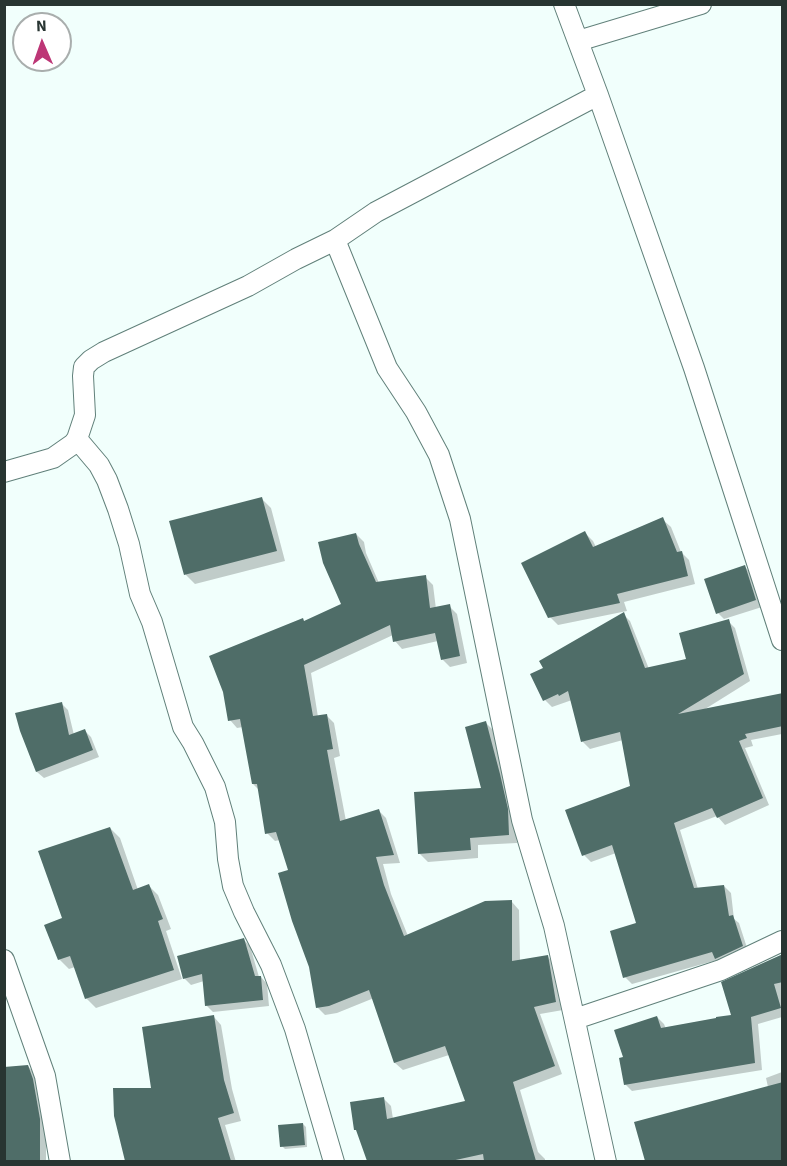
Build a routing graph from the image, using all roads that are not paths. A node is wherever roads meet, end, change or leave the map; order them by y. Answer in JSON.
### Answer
{"nodes":[{"id":1,"x":564,"y":4,"type":"edge"},
{"id":2,"x":701,"y":4,"type":"edge"},
{"id":3,"x":578,"y":41,"type":"junction"},
{"id":4,"x":598,"y":95,"type":"junction"},
{"id":5,"x":335,"y":240,"type":"junction"},
{"id":6,"x":77,"y":439,"type":"junction"},
{"id":7,"x":4,"y":472,"type":"edge"},
{"id":8,"x":783,"y":640,"type":"edge"},
{"id":9,"x":783,"y":941,"type":"edge"},
{"id":10,"x":4,"y":960,"type":"edge"},
{"id":11,"x":575,"y":1020,"type":"junction"},
{"id":12,"x":60,"y":1161,"type":"edge"},
{"id":13,"x":334,"y":1161,"type":"edge"},
{"id":14,"x":606,"y":1161,"type":"edge"}],
"edges":[{"from":1,"to":3,"type":"street"},
{"from":2,"to":3,"type":"street"},
{"from":3,"to":4,"type":"street"},
{"from":4,"to":5,"type":"street"},
{"from":4,"to":8,"type":"street"},
{"from":5,"to":6,"type":"street"},
{"from":5,"to":11,"type":"street"},
{"from":6,"to":7,"type":"street"},
{"from":6,"to":13,"type":"street"},
{"from":9,"to":11,"type":"street"},
{"from":10,"to":12,"type":"street"},
{"from":11,"to":14,"type":"street"}]}
